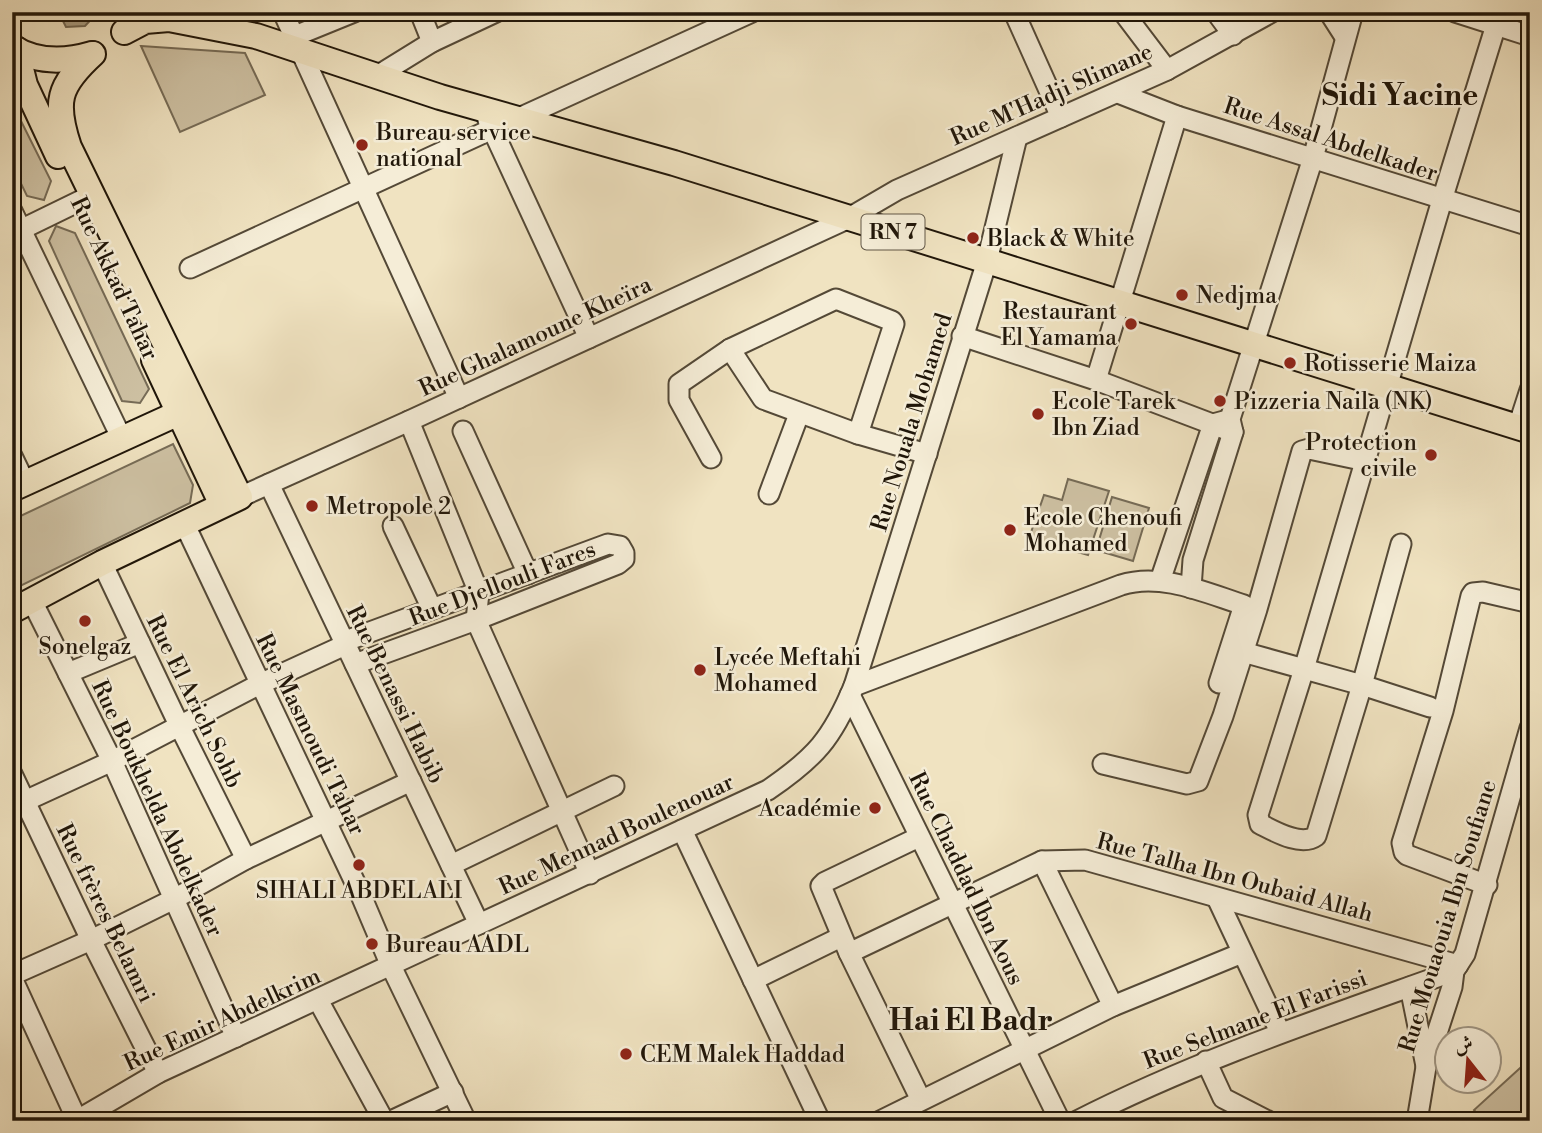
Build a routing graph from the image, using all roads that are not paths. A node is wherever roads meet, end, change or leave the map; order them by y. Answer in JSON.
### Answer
{"nodes":[{"id":1,"x":202,"y":12,"type":"edge"},
{"id":2,"x":284,"y":12,"type":"edge"},
{"id":3,"x":354,"y":12,"type":"edge"},
{"id":4,"x":419,"y":12,"type":"edge"},
{"id":5,"x":496,"y":12,"type":"edge"},
{"id":6,"x":752,"y":12,"type":"edge"},
{"id":7,"x":1014,"y":12,"type":"edge"},
{"id":8,"x":1124,"y":12,"type":"edge"},
{"id":9,"x":1216,"y":12,"type":"edge"},
{"id":10,"x":1272,"y":12,"type":"edge"},
{"id":11,"x":1329,"y":12,"type":"edge"},
{"id":12,"x":1353,"y":12,"type":"edge"},
{"id":13,"x":1455,"y":12,"type":"edge"},
{"id":14,"x":1498,"y":19,"type":"edge"},
{"id":15,"x":130,"y":22,"type":"edge"},
{"id":16,"x":1233,"y":35,"type":"junction"},
{"id":17,"x":256,"y":36,"type":"junction"},
{"id":18,"x":1530,"y":36,"type":"edge"},
{"id":19,"x":1345,"y":37,"type":"junction"},
{"id":20,"x":432,"y":42,"type":"junction"},
{"id":21,"x":298,"y":43,"type":"junction"},
{"id":22,"x":14,"y":48,"type":"edge"},
{"id":23,"x":93,"y":54,"type":"junction"},
{"id":24,"x":1167,"y":70,"type":"junction"},
{"id":25,"x":377,"y":76,"type":"junction"},
{"id":26,"x":1118,"y":93,"type":"junction"},
{"id":27,"x":1177,"y":116,"type":"junction"},
{"id":28,"x":1061,"y":117,"type":"junction"},
{"id":29,"x":517,"y":119,"type":"junction"},
{"id":30,"x":488,"y":120,"type":"junction"},
{"id":31,"x":1017,"y":137,"type":"junction"},
{"id":32,"x":1313,"y":158,"type":"junction"},
{"id":33,"x":364,"y":189,"type":"junction"},
{"id":34,"x":85,"y":198,"type":"junction"},
{"id":35,"x":1442,"y":200,"type":"junction"},
{"id":36,"x":12,"y":211,"type":"edge"},
{"id":37,"x":849,"y":218,"type":"junction"},
{"id":38,"x":1530,"y":226,"type":"edge"},
{"id":39,"x":17,"y":232,"type":"edge"},
{"id":40,"x":987,"y":261,"type":"junction"},
{"id":41,"x":190,"y":268,"type":"dead end"},
{"id":42,"x":1119,"y":303,"type":"junction"},
{"id":43,"x":962,"y":336,"type":"junction"},
{"id":44,"x":589,"y":338,"type":"junction"},
{"id":45,"x":1253,"y":344,"type":"junction"},
{"id":46,"x":730,"y":349,"type":"junction"},
{"id":47,"x":1096,"y":380,"type":"junction"},
{"id":48,"x":1386,"y":386,"type":"junction"},
{"id":49,"x":1530,"y":390,"type":"edge"},
{"id":50,"x":459,"y":398,"type":"junction"},
{"id":51,"x":187,"y":410,"type":"junction"},
{"id":52,"x":799,"y":414,"type":"junction"},
{"id":53,"x":409,"y":421,"type":"junction"},
{"id":54,"x":1225,"y":425,"type":"junction"},
{"id":55,"x":1524,"y":429,"type":"edge"},
{"id":56,"x":463,"y":432,"type":"dead end"},
{"id":57,"x":859,"y":434,"type":"junction"},
{"id":58,"x":122,"y":439,"type":"junction"},
{"id":59,"x":927,"y":454,"type":"junction"},
{"id":60,"x":12,"y":456,"type":"edge"},
{"id":61,"x":711,"y":458,"type":"dead end"},
{"id":62,"x":1366,"y":461,"type":"junction"},
{"id":63,"x":269,"y":484,"type":"junction"},
{"id":64,"x":19,"y":486,"type":"edge"},
{"id":65,"x":769,"y":494,"type":"dead end"},
{"id":66,"x":231,"y":501,"type":"junction"},
{"id":67,"x":184,"y":523,"type":"junction"},
{"id":68,"x":393,"y":526,"type":"dead end"},
{"id":69,"x":1401,"y":544,"type":"dead end"},
{"id":70,"x":1192,"y":560,"type":"junction"},
{"id":71,"x":102,"y":564,"type":"junction"},
{"id":72,"x":528,"y":574,"type":"junction"},
{"id":73,"x":1162,"y":575,"type":"junction"},
{"id":74,"x":1191,"y":588,"type":"junction"},
{"id":75,"x":479,"y":593,"type":"junction"},
{"id":76,"x":1530,"y":603,"type":"edge"},
{"id":77,"x":22,"y":606,"type":"edge"},
{"id":78,"x":432,"y":609,"type":"junction"},
{"id":79,"x":476,"y":621,"type":"junction"},
{"id":80,"x":140,"y":643,"type":"junction"},
{"id":81,"x":344,"y":643,"type":"junction"},
{"id":82,"x":1243,"y":652,"type":"junction"},
{"id":83,"x":355,"y":664,"type":"junction"},
{"id":84,"x":1304,"y":669,"type":"junction"},
{"id":85,"x":68,"y":673,"type":"junction"},
{"id":86,"x":1219,"y":682,"type":"dead end"},
{"id":87,"x":260,"y":684,"type":"junction"},
{"id":88,"x":1362,"y":685,"type":"junction"},
{"id":89,"x":852,"y":691,"type":"junction"},
{"id":90,"x":1430,"y":707,"type":"dead end"},
{"id":91,"x":841,"y":718,"type":"joint"},
{"id":92,"x":179,"y":725,"type":"junction"},
{"id":93,"x":1530,"y":727,"type":"edge"},
{"id":94,"x":112,"y":761,"type":"junction"},
{"id":95,"x":1103,"y":764,"type":"dead end"},
{"id":96,"x":12,"y":774,"type":"edge"},
{"id":97,"x":411,"y":781,"type":"junction"},
{"id":98,"x":614,"y":786,"type":"dead end"},
{"id":99,"x":18,"y":804,"type":"edge"},
{"id":100,"x":561,"y":812,"type":"junction"},
{"id":101,"x":326,"y":822,"type":"junction"},
{"id":102,"x":682,"y":830,"type":"junction"},
{"id":103,"x":919,"y":836,"type":"junction"},
{"id":104,"x":246,"y":859,"type":"junction"},
{"id":105,"x":1042,"y":861,"type":"junction"},
{"id":106,"x":451,"y":865,"type":"junction"},
{"id":107,"x":590,"y":874,"type":"junction"},
{"id":108,"x":1487,"y":884,"type":"junction"},
{"id":109,"x":1217,"y":898,"type":"junction"},
{"id":110,"x":174,"y":899,"type":"junction"},
{"id":111,"x":952,"y":905,"type":"junction"},
{"id":112,"x":479,"y":924,"type":"junction"},
{"id":113,"x":91,"y":940,"type":"junction"},
{"id":114,"x":845,"y":945,"type":"junction"},
{"id":115,"x":1242,"y":953,"type":"junction"},
{"id":116,"x":391,"y":966,"type":"junction"},
{"id":117,"x":1456,"y":968,"type":"junction"},
{"id":118,"x":12,"y":977,"type":"edge"},
{"id":119,"x":753,"y":980,"type":"junction"},
{"id":120,"x":1410,"y":986,"type":"junction"},
{"id":121,"x":318,"y":1000,"type":"junction"},
{"id":122,"x":1113,"y":1006,"type":"junction"},
{"id":123,"x":1280,"y":1032,"type":"junction"},
{"id":124,"x":236,"y":1037,"type":"junction"},
{"id":125,"x":1023,"y":1050,"type":"junction"},
{"id":126,"x":1206,"y":1062,"type":"junction"},
{"id":127,"x":1426,"y":1067,"type":"junction"},
{"id":128,"x":158,"y":1073,"type":"junction"},
{"id":129,"x":453,"y":1092,"type":"junction"},
{"id":130,"x":921,"y":1100,"type":"junction"},
{"id":131,"x":85,"y":1118,"type":"edge"},
{"id":132,"x":384,"y":1121,"type":"edge"},
{"id":133,"x":391,"y":1121,"type":"edge"},
{"id":134,"x":466,"y":1121,"type":"edge"},
{"id":135,"x":820,"y":1121,"type":"edge"},
{"id":136,"x":880,"y":1121,"type":"edge"},
{"id":137,"x":1060,"y":1121,"type":"edge"},
{"id":138,"x":1077,"y":1121,"type":"edge"},
{"id":139,"x":1268,"y":1121,"type":"edge"},
{"id":140,"x":1417,"y":1121,"type":"edge"}],
"edges":[{"from":1,"to":17,"type":"main road","number":"RN 7"},
{"from":2,"to":21,"type":"street"},
{"from":3,"to":21,"type":"street"},
{"from":4,"to":20,"type":"street"},
{"from":5,"to":20,"type":"street"},
{"from":6,"to":29,"type":"street"},
{"from":7,"to":28,"type":"street"},
{"from":8,"to":24,"type":"street"},
{"from":9,"to":16,"type":"street"},
{"from":10,"to":16,"type":"street","name":"Rue M'Hadji Slimane"},
{"from":11,"to":19,"type":"street"},
{"from":12,"to":19,"type":"street"},
{"from":13,"to":14,"type":"street"},
{"from":14,"to":18,"type":"street"},
{"from":14,"to":35,"type":"street"},
{"from":15,"to":17,"type":"main road","number":"RN 7"},
{"from":15,"to":23,"type":"main road"},
{"from":16,"to":24,"type":"street","name":"Rue M'Hadji Slimane"},
{"from":17,"to":21,"type":"main road","number":"RN 7"},
{"from":19,"to":32,"type":"street"},
{"from":20,"to":25,"type":"street"},
{"from":21,"to":25,"type":"main road","number":"RN 7"},
{"from":21,"to":33,"type":"street"},
{"from":22,"to":23,"type":"main road"},
{"from":22,"to":34,"type":"main road","name":"Rue Akkad Tahar"},
{"from":23,"to":34,"type":"main road","name":"Rue Akkad Tahar"},
{"from":24,"to":26,"type":"street","name":"Rue M'Hadji Slimane"},
{"from":25,"to":30,"type":"main road","number":"RN 7"},
{"from":26,"to":27,"type":"street","name":"Rue Assal Abdelkader"},
{"from":26,"to":28,"type":"street","name":"Rue M'Hadji Slimane"},
{"from":27,"to":32,"type":"street","name":"Rue Assal Abdelkader"},
{"from":27,"to":42,"type":"street"},
{"from":28,"to":31,"type":"street","name":"Rue M'Hadji Slimane"},
{"from":29,"to":30,"type":"main road","number":"RN 7"},
{"from":29,"to":37,"type":"main road","number":"RN 7"},
{"from":30,"to":33,"type":"street"},
{"from":30,"to":44,"type":"street"},
{"from":31,"to":37,"type":"street","name":"Rue M'Hadji Slimane"},
{"from":31,"to":40,"type":"street","name":"Rue Nouala Mohamed"},
{"from":32,"to":35,"type":"street","name":"Rue Assal Abdelkader"},
{"from":32,"to":45,"type":"street"},
{"from":33,"to":41,"type":"street"},
{"from":33,"to":50,"type":"street"},
{"from":34,"to":39,"type":"street"},
{"from":34,"to":51,"type":"main road","name":"Rue Akkad Tahar"},
{"from":35,"to":38,"type":"street","name":"Rue Assal Abdelkader"},
{"from":35,"to":48,"type":"street"},
{"from":36,"to":39,"type":"street"},
{"from":37,"to":40,"type":"main road","number":"RN 7"},
{"from":37,"to":44,"type":"street","name":"Rue Ghalamoune Kheïra"},
{"from":39,"to":58,"type":"street"},
{"from":40,"to":42,"type":"main road","number":"RN 7"},
{"from":40,"to":43,"type":"street","name":"Rue Nouala Mohamed"},
{"from":42,"to":45,"type":"main road","number":"RN 7"},
{"from":42,"to":47,"type":"street"},
{"from":43,"to":47,"type":"street"},
{"from":43,"to":59,"type":"street","name":"Rue Nouala Mohamed"},
{"from":44,"to":50,"type":"street","name":"Rue Ghalamoune Kheïra"},
{"from":45,"to":48,"type":"main road","number":"RN 7"},
{"from":45,"to":54,"type":"street"},
{"from":46,"to":52,"type":"street"},
{"from":46,"to":57,"type":"street"},
{"from":46,"to":61,"type":"street"},
{"from":47,"to":54,"type":"street"},
{"from":48,"to":55,"type":"main road","number":"RN 7"},
{"from":48,"to":62,"type":"street"},
{"from":49,"to":55,"type":"street"},
{"from":50,"to":53,"type":"street","name":"Rue Ghalamoune Kheïra"},
{"from":51,"to":58,"type":"main road"},
{"from":51,"to":66,"type":"main road","name":"Rue Akkad Tahar"},
{"from":52,"to":57,"type":"street"},
{"from":52,"to":65,"type":"street"},
{"from":53,"to":63,"type":"street","name":"Rue Ghalamoune Kheïra"},
{"from":53,"to":75,"type":"street"},
{"from":54,"to":70,"type":"street"},
{"from":54,"to":73,"type":"street"},
{"from":56,"to":72,"type":"street"},
{"from":57,"to":59,"type":"street"},
{"from":58,"to":64,"type":"main road"},
{"from":59,"to":89,"type":"street","name":"Rue Nouala Mohamed"},
{"from":60,"to":64,"type":"street"},
{"from":62,"to":82,"type":"street"},
{"from":62,"to":84,"type":"street"},
{"from":63,"to":66,"type":"street","name":"Rue Ghalamoune Kheïra"},
{"from":63,"to":81,"type":"street","name":"Rue Benassi Habib"},
{"from":66,"to":67,"type":"main road"},
{"from":67,"to":71,"type":"main road"},
{"from":67,"to":87,"type":"street","name":"Rue Masmoudi Tahar"},
{"from":68,"to":78,"type":"street"},
{"from":69,"to":88,"type":"street"},
{"from":70,"to":73,"type":"street"},
{"from":70,"to":74,"type":"street"},
{"from":71,"to":77,"type":"main road"},
{"from":71,"to":80,"type":"street","name":"Rue El Arich Sohb"},
{"from":72,"to":75,"type":"street"},
{"from":72,"to":79,"type":"street","name":"Rue Djellouli Fares"},
{"from":73,"to":74,"type":"street"},
{"from":73,"to":89,"type":"street"},
{"from":74,"to":86,"type":"street"},
{"from":75,"to":78,"type":"street"},
{"from":75,"to":79,"type":"street"},
{"from":76,"to":108,"type":"street"},
{"from":77,"to":85,"type":"street","name":"Rue Boukhelda Abdelkader"},
{"from":78,"to":81,"type":"street"},
{"from":79,"to":83,"type":"street","name":"Rue Djellouli Fares"},
{"from":79,"to":100,"type":"street"},
{"from":80,"to":85,"type":"street"},
{"from":80,"to":92,"type":"street","name":"Rue El Arich Sohb"},
{"from":81,"to":83,"type":"street","name":"Rue Benassi Habib"},
{"from":81,"to":87,"type":"street"},
{"from":82,"to":84,"type":"street"},
{"from":82,"to":95,"type":"street"},
{"from":83,"to":97,"type":"street","name":"Rue Benassi Habib"},
{"from":84,"to":88,"type":"street"},
{"from":84,"to":88,"type":"street"},
{"from":85,"to":94,"type":"street","name":"Rue Boukhelda Abdelkader"},
{"from":87,"to":92,"type":"street"},
{"from":87,"to":101,"type":"street","name":"Rue Masmoudi Tahar"},
{"from":88,"to":90,"type":"street"},
{"from":89,"to":91,"type":"street","name":"Rue Nouala Mohamed"},
{"from":89,"to":103,"type":"street","name":"Rue Chaddad Ibn Aous"},
{"from":91,"to":102,"type":"street","name":"Rue Mennad Boulenouar"},
{"from":92,"to":94,"type":"street"},
{"from":92,"to":104,"type":"street","name":"Rue El Arich Sohb"},
{"from":93,"to":108,"type":"street","name":"Rue Mouaouia Ibn Soufiane"},
{"from":94,"to":99,"type":"street"},
{"from":94,"to":110,"type":"street","name":"Rue Boukhelda Abdelkader"},
{"from":96,"to":99,"type":"street","name":"Rue frères Belamri"},
{"from":97,"to":101,"type":"street"},
{"from":97,"to":106,"type":"street","name":"Rue Benassi Habib"},
{"from":98,"to":100,"type":"street"},
{"from":99,"to":113,"type":"street","name":"Rue frères Belamri"},
{"from":100,"to":106,"type":"street"},
{"from":100,"to":107,"type":"street"},
{"from":101,"to":104,"type":"street"},
{"from":101,"to":116,"type":"street","name":"Rue Masmoudi Tahar"},
{"from":102,"to":107,"type":"street","name":"Rue Mennad Boulenouar"},
{"from":102,"to":119,"type":"street"},
{"from":103,"to":111,"type":"street","name":"Rue Chaddad Ibn Aous"},
{"from":103,"to":114,"type":"street"},
{"from":104,"to":110,"type":"street"},
{"from":105,"to":109,"type":"street","name":"Rue Talha Ibn Oubaid Allah"},
{"from":105,"to":111,"type":"street","name":"Rue Talha Ibn Oubaid Allah"},
{"from":105,"to":122,"type":"street"},
{"from":106,"to":112,"type":"street","name":"Rue Benassi Habib"},
{"from":107,"to":112,"type":"street","name":"Rue Mennad Boulenouar"},
{"from":108,"to":117,"type":"street","name":"Rue Mouaouia Ibn Soufiane"},
{"from":109,"to":115,"type":"street"},
{"from":109,"to":117,"type":"street","name":"Rue Talha Ibn Oubaid Allah"},
{"from":110,"to":113,"type":"street"},
{"from":110,"to":124,"type":"street","name":"Rue Boukhelda Abdelkader"},
{"from":111,"to":114,"type":"street","name":"Rue Talha Ibn Oubaid Allah"},
{"from":111,"to":125,"type":"street","name":"Rue Chaddad Ibn Aous"},
{"from":112,"to":116,"type":"street","name":"Rue Mennad Boulenouar"},
{"from":113,"to":118,"type":"street"},
{"from":113,"to":128,"type":"street","name":"Rue frères Belamri"},
{"from":114,"to":119,"type":"street","name":"Rue Talha Ibn Oubaid Allah"},
{"from":114,"to":130,"type":"street"},
{"from":115,"to":122,"type":"street"},
{"from":115,"to":123,"type":"street"},
{"from":116,"to":121,"type":"street","name":"Rue Emir Abdelkrim"},
{"from":116,"to":129,"type":"street","name":"Rue Masmoudi Tahar"},
{"from":117,"to":120,"type":"street","name":"Rue Selmane El Farissi"},
{"from":117,"to":127,"type":"street","name":"Rue Mouaouia Ibn Soufiane"},
{"from":118,"to":131,"type":"street"},
{"from":119,"to":135,"type":"street"},
{"from":120,"to":123,"type":"street","name":"Rue Selmane El Farissi"},
{"from":120,"to":127,"type":"street"},
{"from":121,"to":124,"type":"street","name":"Rue Emir Abdelkrim"},
{"from":121,"to":132,"type":"street"},
{"from":122,"to":125,"type":"street"},
{"from":123,"to":126,"type":"street","name":"Rue Selmane El Farissi"},
{"from":124,"to":128,"type":"street","name":"Rue Emir Abdelkrim"},
{"from":125,"to":130,"type":"street"},
{"from":125,"to":137,"type":"street","name":"Rue Chaddad Ibn Aous"},
{"from":126,"to":138,"type":"street","name":"Rue Selmane El Farissi"},
{"from":126,"to":139,"type":"street"},
{"from":127,"to":140,"type":"street","name":"Rue Mouaouia Ibn Soufiane"},
{"from":128,"to":131,"type":"street","name":"Rue Emir Abdelkrim"},
{"from":129,"to":133,"type":"street"},
{"from":129,"to":134,"type":"street","name":"Rue Masmoudi Tahar"},
{"from":130,"to":136,"type":"street"}]}
